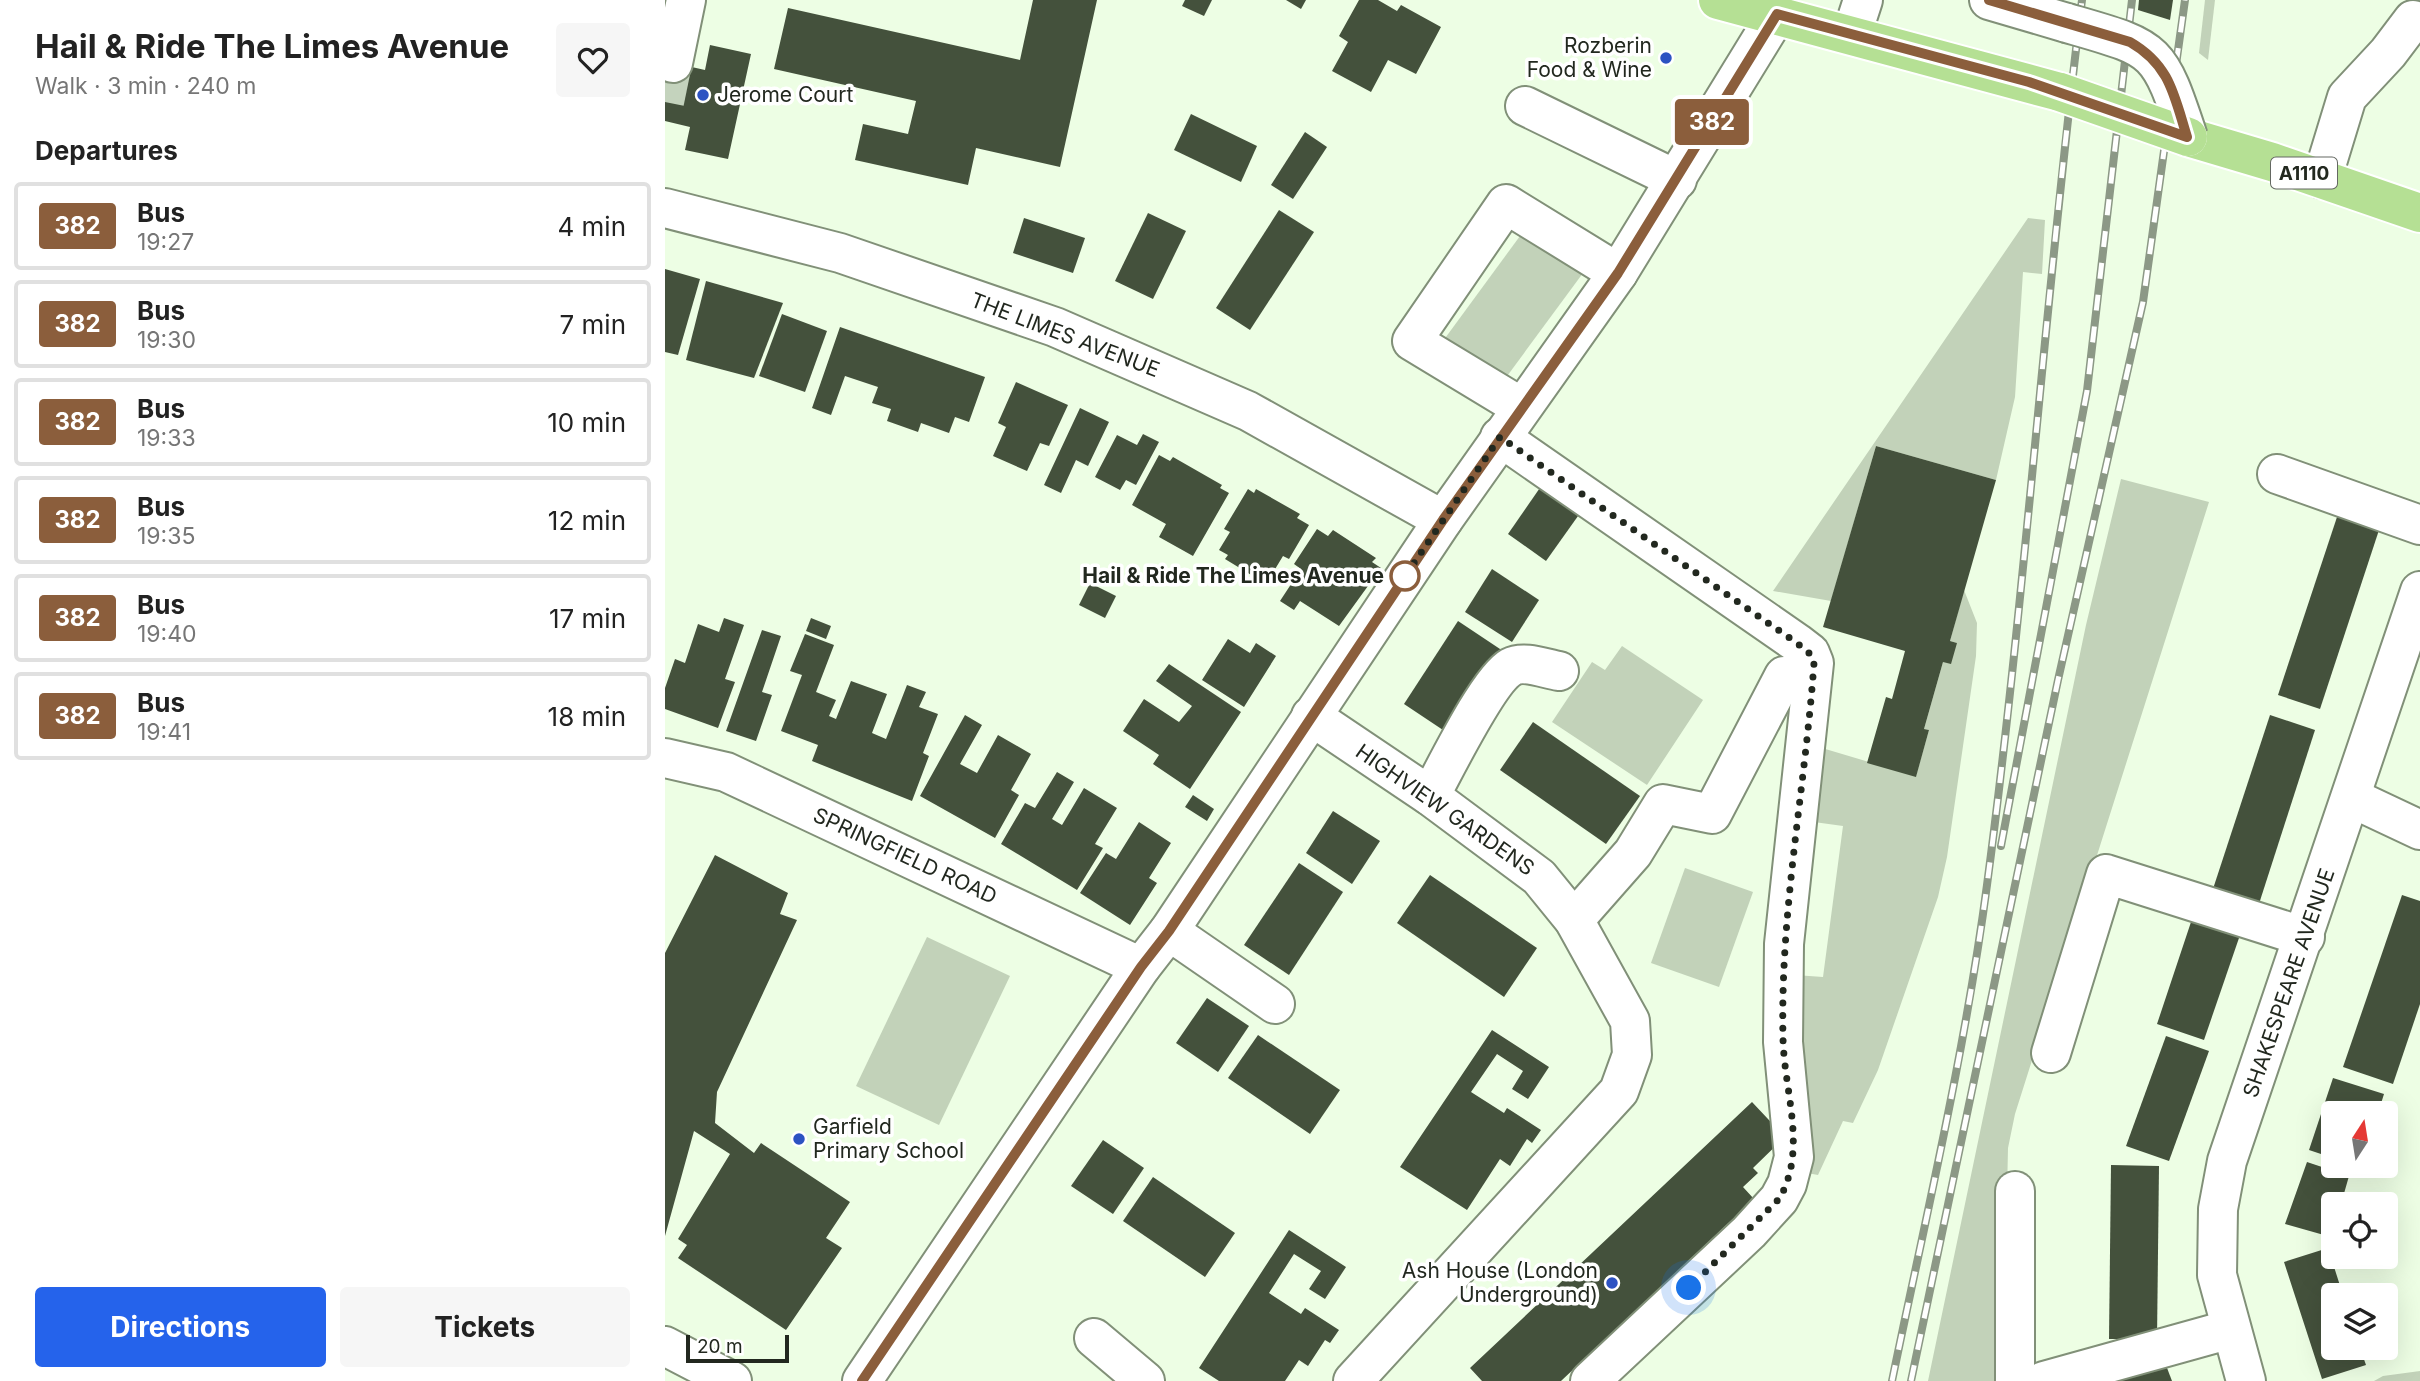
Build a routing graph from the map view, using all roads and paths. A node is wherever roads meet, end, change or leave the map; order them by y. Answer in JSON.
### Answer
{"nodes":[{"id":1,"x":686,"y":0,"type":"edge"},
{"id":2,"x":1718,"y":0,"type":"edge"},
{"id":3,"x":1989,"y":0,"type":"edge"},
{"id":4,"x":1777,"y":14,"type":"junction"},
{"id":5,"x":1858,"y":17,"type":"edge"},
{"id":6,"x":2420,"y":22,"type":"edge"},
{"id":7,"x":673,"y":63,"type":"tunnel mouth"},
{"id":8,"x":1525,"y":106,"type":"dead end"},
{"id":9,"x":2187,"y":137,"type":"junction"},
{"id":10,"x":2322,"y":179,"type":"junction"},
{"id":11,"x":1677,"y":180,"type":"junction"},
{"id":12,"x":665,"y":208,"type":"edge"},
{"id":13,"x":2420,"y":213,"type":"edge"},
{"id":14,"x":1618,"y":273,"type":"junction"},
{"id":15,"x":1510,"y":422,"type":"junction"},
{"id":16,"x":2277,"y":474,"type":"dead end"},
{"id":17,"x":1443,"y":520,"type":"junction"},
{"id":18,"x":2420,"y":524,"type":"edge"},
{"id":19,"x":2420,"y":591,"type":"edge"},
{"id":20,"x":1559,"y":671,"type":"dead end"},
{"id":21,"x":1784,"y":676,"type":"dead end"},
{"id":22,"x":1311,"y":716,"type":"junction"},
{"id":23,"x":665,"y":758,"type":"edge"},
{"id":24,"x":1430,"y":796,"type":"junction"},
{"id":25,"x":2352,"y":798,"type":"junction"},
{"id":26,"x":2420,"y":830,"type":"edge"},
{"id":27,"x":1574,"y":920,"type":"junction"},
{"id":28,"x":1169,"y":931,"type":"junction"},
{"id":29,"x":2305,"y":937,"type":"junction"},
{"id":30,"x":1141,"y":967,"type":"junction"},
{"id":31,"x":1275,"y":1004,"type":"dead end"},
{"id":32,"x":2051,"y":1053,"type":"dead end"},
{"id":33,"x":2015,"y":1191,"type":"dead end"},
{"id":34,"x":2231,"y":1329,"type":"junction"},
{"id":35,"x":1094,"y":1338,"type":"dead end"},
{"id":36,"x":665,"y":1346,"type":"edge"},
{"id":37,"x":732,"y":1381,"type":"edge"},
{"id":38,"x":862,"y":1381,"type":"edge"},
{"id":39,"x":1145,"y":1381,"type":"edge"},
{"id":40,"x":1353,"y":1381,"type":"edge"},
{"id":41,"x":1590,"y":1381,"type":"edge"},
{"id":42,"x":2015,"y":1381,"type":"edge"},
{"id":43,"x":2044,"y":1381,"type":"edge"},
{"id":44,"x":2246,"y":1381,"type":"edge"}],
"edges":[{"from":1,"to":7,"type":"street"},
{"from":2,"to":4,"type":"main road","number":"A1110"},
{"from":3,"to":9,"type":"street","bridge":true},
{"from":4,"to":5,"type":"main road","number":"A1110"},
{"from":4,"to":11,"type":"street"},
{"from":5,"to":9,"type":"main road","number":"A1110","bridge":true},
{"from":6,"to":10,"type":"street"},
{"from":8,"to":11,"type":"street"},
{"from":9,"to":10,"type":"main road","number":"A1110"},
{"from":10,"to":13,"type":"main road","number":"A1110"},
{"from":11,"to":14,"type":"street"},
{"from":12,"to":17,"type":"street","name":"THE LIMES AVENUE"},
{"from":14,"to":15,"type":"street"},
{"from":14,"to":15,"type":"street"},
{"from":15,"to":17,"type":"street"},
{"from":15,"to":41,"type":"street"},
{"from":16,"to":18,"type":"street"},
{"from":17,"to":22,"type":"street"},
{"from":19,"to":25,"type":"street","name":"SHAKESPEARE AVENUE"},
{"from":20,"to":24,"type":"street"},
{"from":21,"to":27,"type":"street"},
{"from":22,"to":24,"type":"street","name":"HIGHVIEW GARDENS"},
{"from":22,"to":28,"type":"street"},
{"from":23,"to":30,"type":"street","name":"SPRINGFIELD ROAD"},
{"from":24,"to":27,"type":"street","name":"HIGHVIEW GARDENS"},
{"from":25,"to":26,"type":"street"},
{"from":25,"to":29,"type":"street","name":"SHAKESPEARE AVENUE"},
{"from":27,"to":40,"type":"street","name":"HIGHVIEW GARDENS"},
{"from":28,"to":30,"type":"street"},
{"from":28,"to":31,"type":"street"},
{"from":29,"to":32,"type":"street"},
{"from":29,"to":34,"type":"street","name":"SHAKESPEARE AVENUE"},
{"from":30,"to":38,"type":"street"},
{"from":33,"to":42,"type":"street"},
{"from":34,"to":43,"type":"street"},
{"from":34,"to":44,"type":"street","name":"SHAKESPEARE AVENUE"},
{"from":35,"to":39,"type":"street"},
{"from":36,"to":37,"type":"street"}]}
